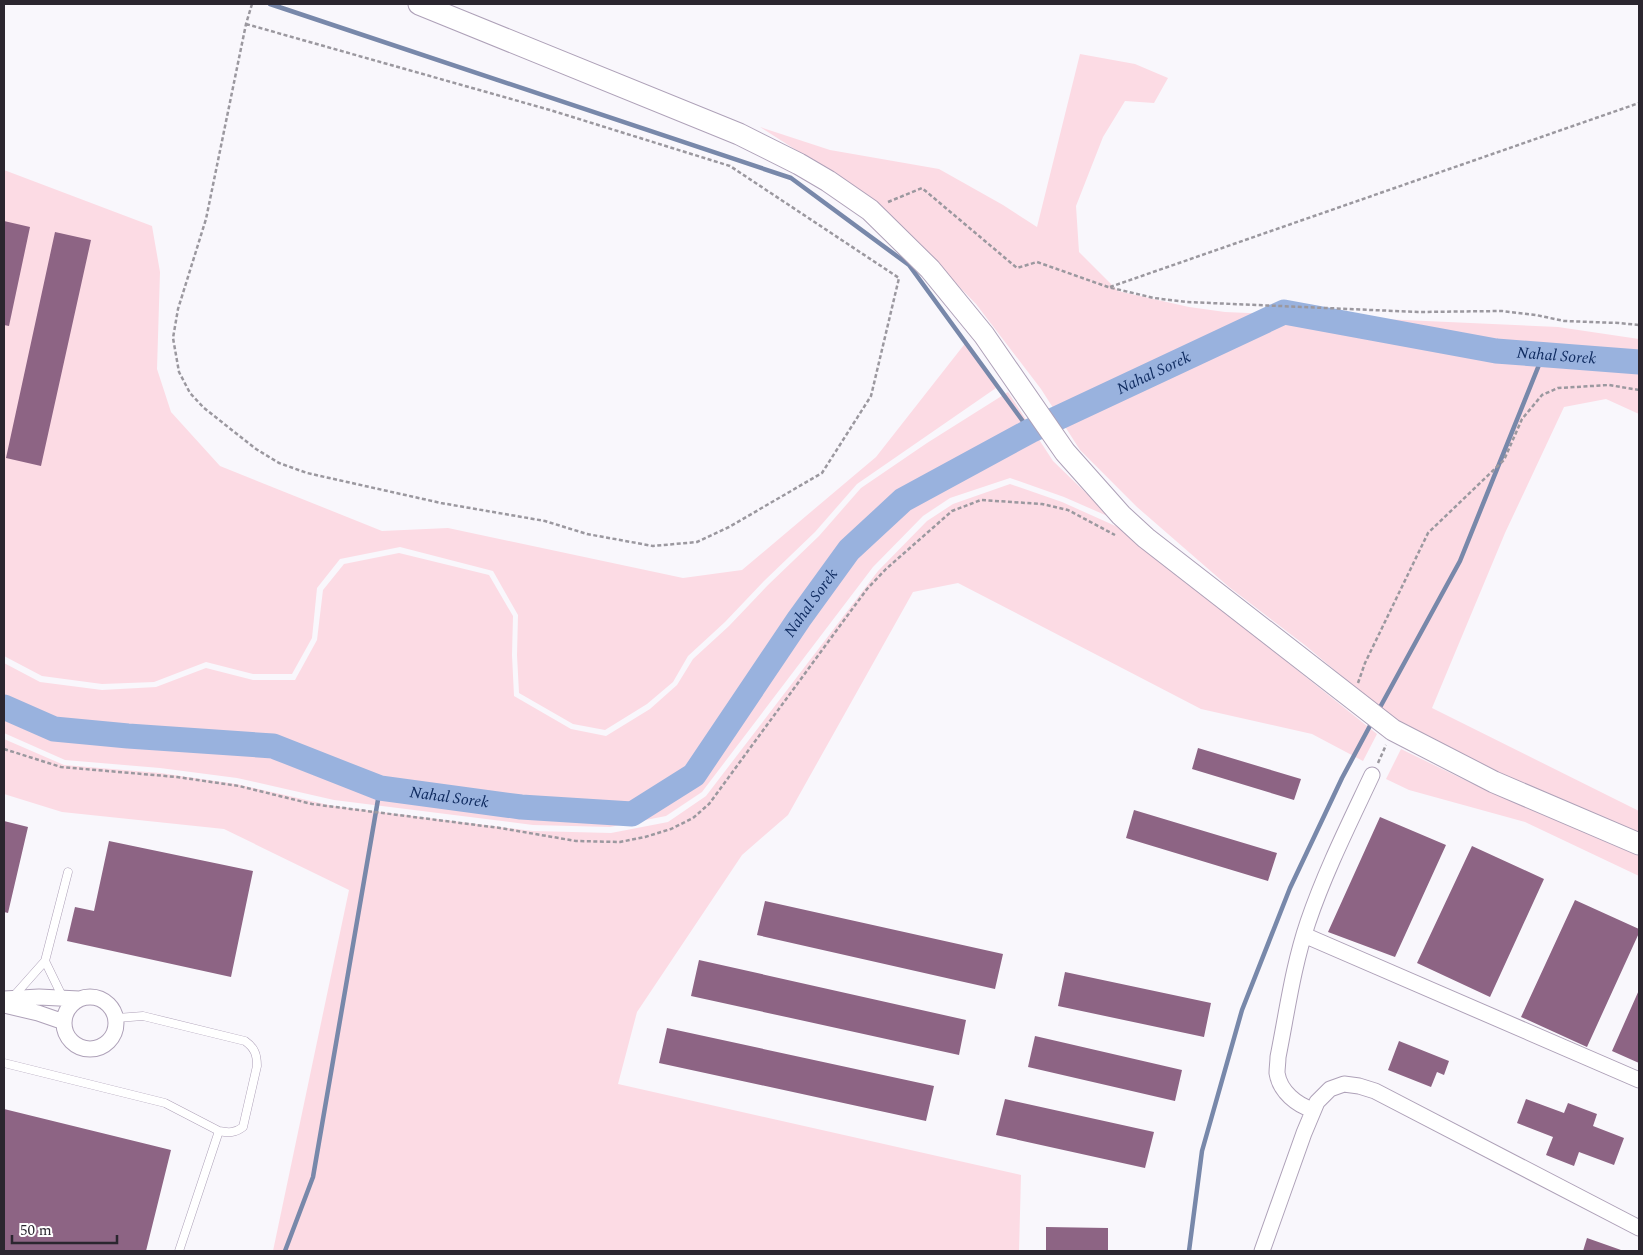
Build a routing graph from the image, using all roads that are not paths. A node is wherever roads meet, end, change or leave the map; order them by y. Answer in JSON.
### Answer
{"nodes":[{"id":1,"x":419,"y":4,"type":"edge"},
{"id":2,"x":1372,"y":775,"type":"road end"},
{"id":3,"x":1639,"y":844,"type":"edge"},
{"id":4,"x":68,"y":872,"type":"dead end"},
{"id":5,"x":1304,"y":935,"type":"junction"},
{"id":6,"x":45,"y":961,"type":"junction"},
{"id":7,"x":63,"y":998,"type":"junction"},
{"id":8,"x":79,"y":999,"type":"junction"},
{"id":9,"x":6,"y":1001,"type":"edge"},
{"id":10,"x":116,"y":1018,"type":"junction"},
{"id":11,"x":64,"y":1022,"type":"junction"},
{"id":12,"x":4,"y":1063,"type":"edge"},
{"id":13,"x":1639,"y":1080,"type":"edge"},
{"id":14,"x":1313,"y":1110,"type":"junction"},
{"id":15,"x":219,"y":1131,"type":"junction"},
{"id":16,"x":1639,"y":1228,"type":"edge"},
{"id":17,"x":179,"y":1251,"type":"edge"},
{"id":18,"x":1262,"y":1251,"type":"edge"}],
"edges":[{"from":1,"to":3,"type":"main road"},
{"from":2,"to":5,"type":"street"},
{"from":4,"to":6,"type":"lane"},
{"from":5,"to":13,"type":"street"},
{"from":5,"to":14,"type":"street"},
{"from":6,"to":7,"type":"lane"},
{"from":6,"to":9,"type":"lane"},
{"from":7,"to":8,"type":"street"},
{"from":7,"to":9,"type":"street"},
{"from":8,"to":10,"type":"street"},
{"from":8,"to":11,"type":"street"},
{"from":9,"to":11,"type":"street"},
{"from":10,"to":11,"type":"street"},
{"from":10,"to":15,"type":"lane"},
{"from":12,"to":15,"type":"lane"},
{"from":14,"to":16,"type":"street"},
{"from":14,"to":18,"type":"street"},
{"from":15,"to":17,"type":"lane"}]}
